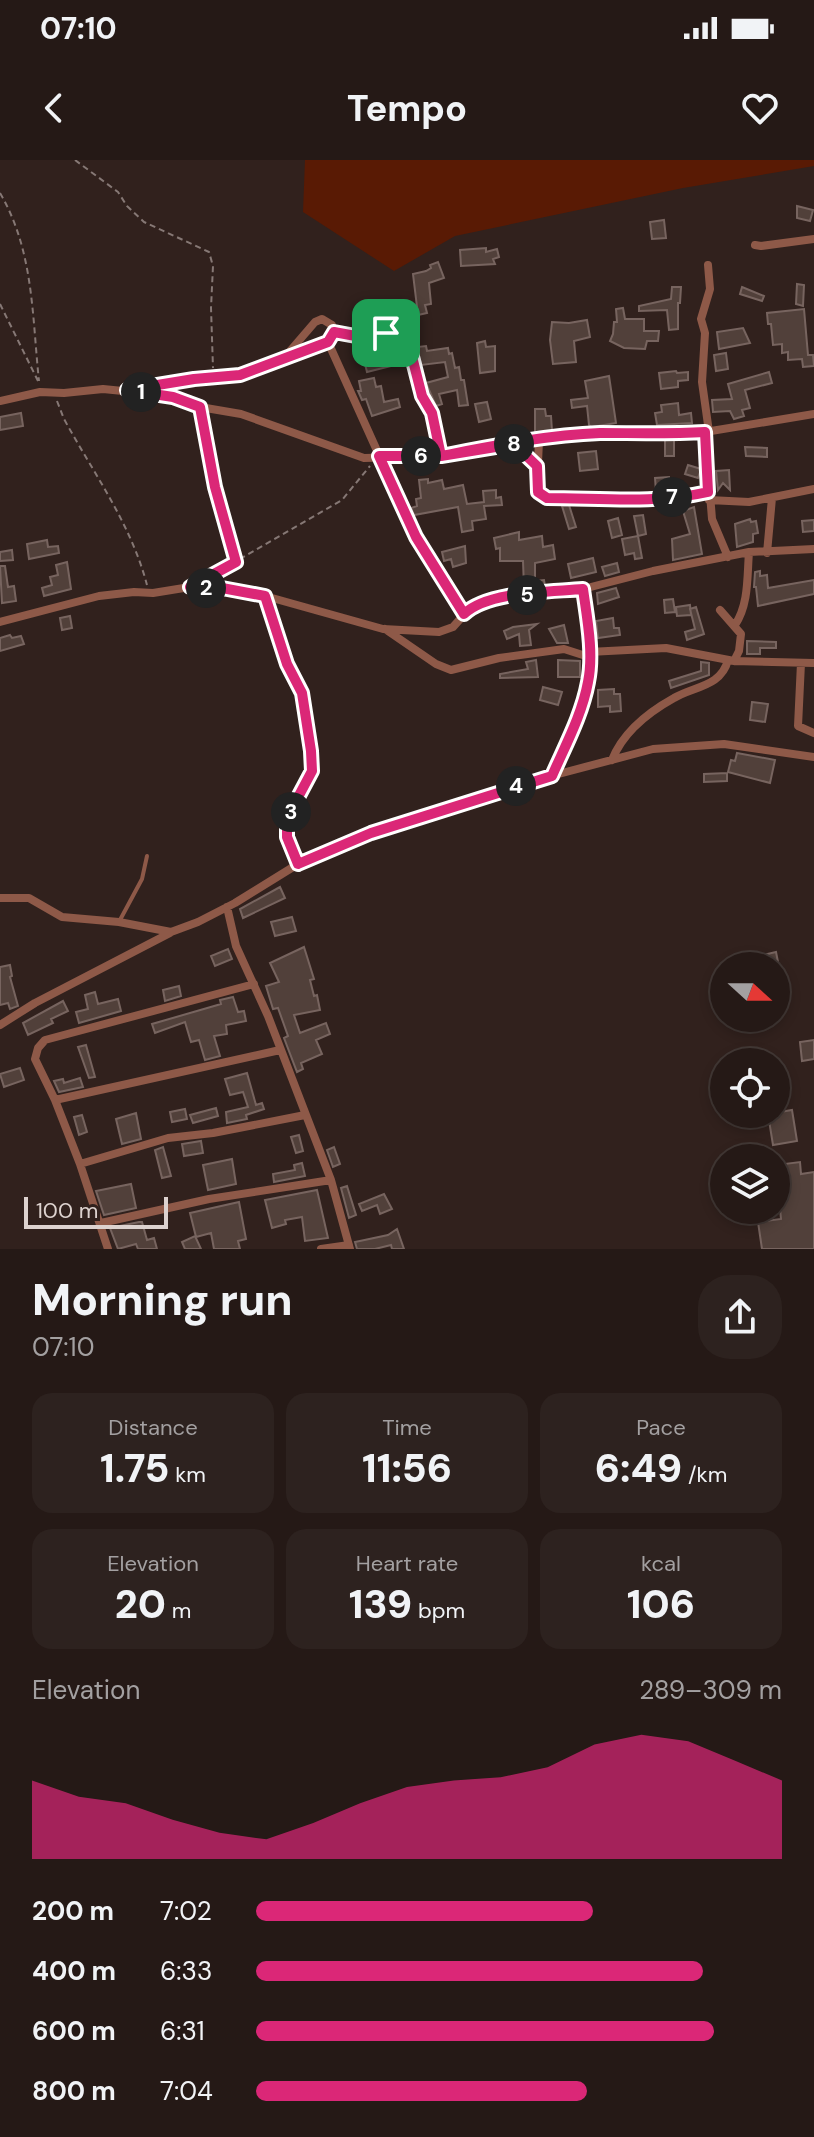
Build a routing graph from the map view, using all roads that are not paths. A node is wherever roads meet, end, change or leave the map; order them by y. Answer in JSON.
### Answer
{"nodes":[{"id":1,"x":814,"y":239,"type":"edge"},
{"id":2,"x":755,"y":245,"type":"dead end"},
{"id":3,"x":708,"y":265,"type":"dead end"},
{"id":4,"x":334,"y":332,"type":"junction"},
{"id":5,"x":328,"y":342,"type":"junction"},
{"id":6,"x":284,"y":358,"type":"junction"},
{"id":7,"x":127,"y":390,"type":"junction"},
{"id":8,"x":0,"y":401,"type":"edge"},
{"id":9,"x":814,"y":414,"type":"edge"},
{"id":10,"x":707,"y":432,"type":"junction"},
{"id":11,"x":539,"y":440,"type":"junction"},
{"id":12,"x":514,"y":444,"type":"junction"},
{"id":13,"x":379,"y":456,"type":"junction"},
{"id":14,"x":441,"y":456,"type":"junction"},
{"id":15,"x":537,"y":466,"type":"junction"},
{"id":16,"x":814,"y":489,"type":"edge"},
{"id":17,"x":708,"y":496,"type":"junction"},
{"id":18,"x":772,"y":498,"type":"junction"},
{"id":19,"x":814,"y":549,"type":"edge"},
{"id":20,"x":749,"y":552,"type":"junction"},
{"id":21,"x":767,"y":553,"type":"junction"},
{"id":22,"x":728,"y":557,"type":"junction"},
{"id":23,"x":583,"y":589,"type":"junction"},
{"id":24,"x":265,"y":596,"type":"junction"},
{"id":25,"x":720,"y":610,"type":"dead end"},
{"id":26,"x":464,"y":614,"type":"junction"},
{"id":27,"x":0,"y":622,"type":"edge"},
{"id":28,"x":735,"y":625,"type":"junction"},
{"id":29,"x":385,"y":629,"type":"junction"},
{"id":30,"x":589,"y":654,"type":"junction"},
{"id":31,"x":731,"y":660,"type":"junction"},
{"id":32,"x":801,"y":663,"type":"junction"},
{"id":33,"x":814,"y":663,"type":"edge"},
{"id":34,"x":814,"y":733,"type":"edge"},
{"id":35,"x":814,"y":757,"type":"edge"},
{"id":36,"x":612,"y":760,"type":"junction"},
{"id":37,"x":552,"y":776,"type":"junction"},
{"id":38,"x":147,"y":856,"type":"dead end"},
{"id":39,"x":298,"y":864,"type":"junction"},
{"id":40,"x":0,"y":898,"type":"edge"},
{"id":41,"x":227,"y":907,"type":"junction"},
{"id":42,"x":119,"y":922,"type":"junction"},
{"id":43,"x":171,"y":932,"type":"junction"},
{"id":44,"x":254,"y":984,"type":"junction"},
{"id":45,"x":0,"y":1025,"type":"edge"},
{"id":46,"x":280,"y":1050,"type":"junction"},
{"id":47,"x":55,"y":1100,"type":"junction"},
{"id":48,"x":305,"y":1115,"type":"junction"},
{"id":49,"x":80,"y":1164,"type":"junction"},
{"id":50,"x":331,"y":1180,"type":"junction"},
{"id":51,"x":101,"y":1223,"type":"junction"},
{"id":52,"x":350,"y":1247,"type":"edge"},
{"id":53,"x":108,"y":1249,"type":"edge"},
{"id":54,"x":321,"y":1249,"type":"edge"}],
"edges":[{"from":1,"to":2,"type":"street"},
{"from":3,"to":10,"type":"street"},
{"from":4,"to":5,"type":"street"},
{"from":4,"to":6,"type":"street"},
{"from":4,"to":14,"type":"street"},
{"from":5,"to":6,"type":"street"},
{"from":5,"to":13,"type":"street"},
{"from":6,"to":7,"type":"street"},
{"from":7,"to":8,"type":"street"},
{"from":7,"to":13,"type":"street"},
{"from":9,"to":10,"type":"street"},
{"from":10,"to":11,"type":"street"},
{"from":10,"to":17,"type":"street"},
{"from":11,"to":12,"type":"street"},
{"from":11,"to":15,"type":"street"},
{"from":12,"to":14,"type":"street"},
{"from":12,"to":15,"type":"street"},
{"from":13,"to":14,"type":"street"},
{"from":13,"to":26,"type":"street"},
{"from":15,"to":17,"type":"street"},
{"from":16,"to":18,"type":"street"},
{"from":17,"to":18,"type":"street"},
{"from":17,"to":22,"type":"street"},
{"from":18,"to":21,"type":"street"},
{"from":19,"to":21,"type":"street"},
{"from":20,"to":21,"type":"street"},
{"from":20,"to":22,"type":"street"},
{"from":20,"to":28,"type":"street"},
{"from":22,"to":23,"type":"street"},
{"from":23,"to":26,"type":"street"},
{"from":23,"to":30,"type":"street"},
{"from":24,"to":27,"type":"street"},
{"from":24,"to":29,"type":"street"},
{"from":24,"to":39,"type":"street"},
{"from":25,"to":28,"type":"street"},
{"from":26,"to":29,"type":"street"},
{"from":28,"to":31,"type":"street"},
{"from":29,"to":30,"type":"street"},
{"from":30,"to":31,"type":"street"},
{"from":30,"to":37,"type":"street"},
{"from":31,"to":32,"type":"street"},
{"from":31,"to":36,"type":"street"},
{"from":32,"to":33,"type":"street"},
{"from":32,"to":34,"type":"street"},
{"from":35,"to":36,"type":"street"},
{"from":36,"to":37,"type":"street"},
{"from":37,"to":39,"type":"street"},
{"from":38,"to":42,"type":"lane"},
{"from":39,"to":41,"type":"street"},
{"from":40,"to":42,"type":"street"},
{"from":41,"to":43,"type":"street"},
{"from":41,"to":44,"type":"street"},
{"from":42,"to":43,"type":"street"},
{"from":43,"to":45,"type":"street"},
{"from":44,"to":46,"type":"street"},
{"from":44,"to":47,"type":"street"},
{"from":46,"to":47,"type":"street"},
{"from":46,"to":48,"type":"street"},
{"from":47,"to":49,"type":"street"},
{"from":48,"to":49,"type":"street"},
{"from":48,"to":50,"type":"street"},
{"from":49,"to":51,"type":"street"},
{"from":50,"to":51,"type":"street"},
{"from":50,"to":52,"type":"street"},
{"from":51,"to":53,"type":"street"},
{"from":52,"to":54,"type":"street"}]}
